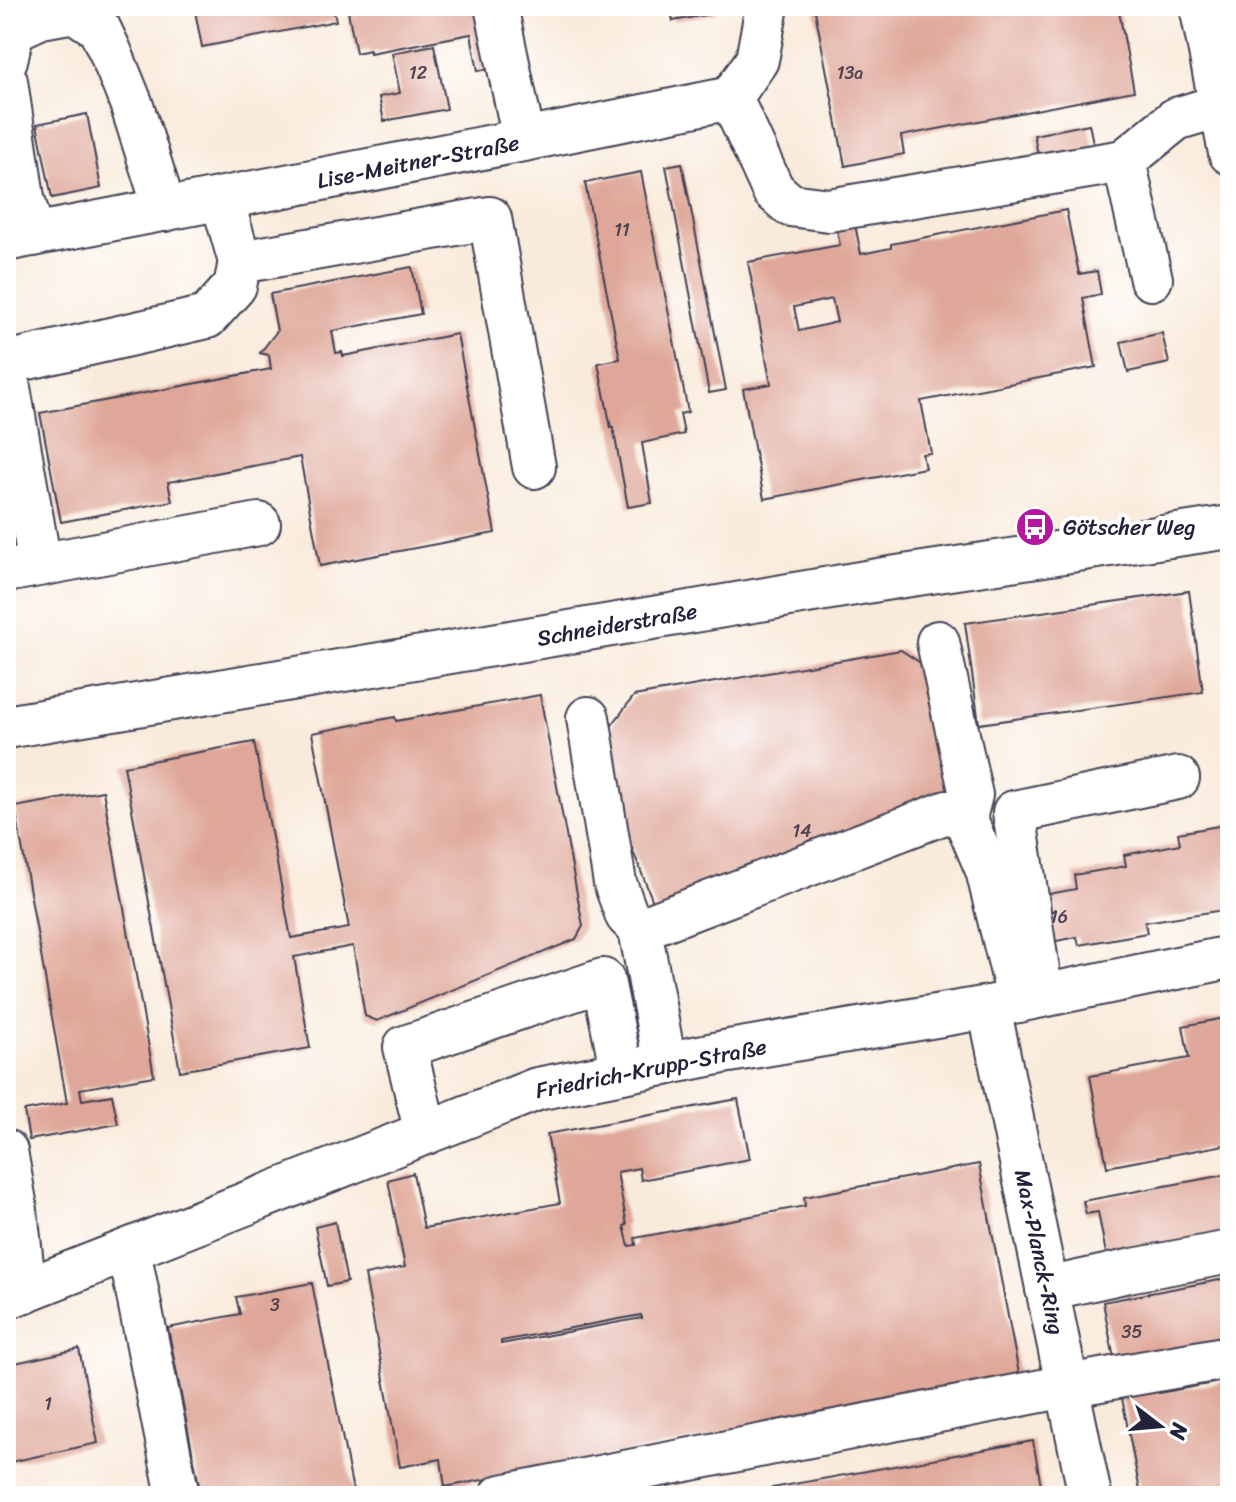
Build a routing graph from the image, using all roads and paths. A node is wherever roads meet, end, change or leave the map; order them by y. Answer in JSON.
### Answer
{"nodes":[{"id":1,"x":496,"y":6,"type":"edge"},
{"id":2,"x":767,"y":6,"type":"edge"},
{"id":3,"x":1201,"y":6,"type":"edge"},
{"id":4,"x":6,"y":60,"type":"edge"},
{"id":5,"x":6,"y":81,"type":"edge"},
{"id":6,"x":731,"y":98,"type":"junction"},
{"id":7,"x":1222,"y":105,"type":"junction"},
{"id":8,"x":524,"y":140,"type":"junction"},
{"id":9,"x":1230,"y":153,"type":"edge"},
{"id":10,"x":1124,"y":161,"type":"junction"},
{"id":11,"x":222,"y":199,"type":"junction"},
{"id":12,"x":165,"y":210,"type":"junction"},
{"id":13,"x":20,"y":238,"type":"edge"},
{"id":14,"x":240,"y":262,"type":"junction"},
{"id":15,"x":1151,"y":279,"type":"dead end"},
{"id":16,"x":6,"y":363,"type":"edge"},
{"id":17,"x":6,"y":371,"type":"edge"},
{"id":18,"x":534,"y":467,"type":"dead end"},
{"id":19,"x":259,"y":524,"type":"dead end"},
{"id":20,"x":1230,"y":527,"type":"edge"},
{"id":21,"x":23,"y":568,"type":"edge"},
{"id":22,"x":938,"y":642,"type":"dead end"},
{"id":23,"x":588,"y":718,"type":"dead end"},
{"id":24,"x":6,"y":727,"type":"edge"},
{"id":25,"x":1178,"y":778,"type":"dead end"},
{"id":26,"x":965,"y":818,"type":"junction"},
{"id":27,"x":640,"y":929,"type":"junction"},
{"id":28,"x":1230,"y":957,"type":"edge"},
{"id":29,"x":1017,"y":1001,"type":"junction"},
{"id":30,"x":665,"y":1064,"type":"junction"},
{"id":31,"x":622,"y":1072,"type":"junction"},
{"id":32,"x":426,"y":1133,"type":"junction"},
{"id":33,"x":6,"y":1151,"type":"edge"},
{"id":34,"x":129,"y":1250,"type":"junction"},
{"id":35,"x":1230,"y":1252,"type":"edge"},
{"id":36,"x":1047,"y":1289,"type":"junction"},
{"id":37,"x":15,"y":1294,"type":"edge"},
{"id":38,"x":1230,"y":1357,"type":"edge"},
{"id":39,"x":1070,"y":1398,"type":"junction"},
{"id":40,"x":178,"y":1496,"type":"edge"},
{"id":41,"x":501,"y":1496,"type":"edge"},
{"id":42,"x":634,"y":1496,"type":"edge"},
{"id":43,"x":1090,"y":1496,"type":"edge"}],
"edges":[{"from":1,"to":8,"type":"street"},
{"from":2,"to":6,"type":"street"},
{"from":3,"to":7,"type":"street"},
{"from":4,"to":12,"type":"street"},
{"from":5,"to":13,"type":"street"},
{"from":6,"to":8,"type":"street","name":"Lise-Meitner-Straße"},
{"from":6,"to":10,"type":"street"},
{"from":7,"to":9,"type":"street"},
{"from":7,"to":10,"type":"street"},
{"from":8,"to":11,"type":"street","name":"Lise-Meitner-Straße"},
{"from":10,"to":15,"type":"street"},
{"from":11,"to":12,"type":"street","name":"Lise-Meitner-Straße"},
{"from":11,"to":14,"type":"street"},
{"from":12,"to":13,"type":"street","name":"Lise-Meitner-Straße"},
{"from":14,"to":16,"type":"street"},
{"from":14,"to":18,"type":"street"},
{"from":17,"to":21,"type":"street"},
{"from":19,"to":21,"type":"street"},
{"from":20,"to":24,"type":"street","name":"Schneiderstraße"},
{"from":22,"to":26,"type":"street"},
{"from":23,"to":27,"type":"street"},
{"from":25,"to":29,"type":"street"},
{"from":26,"to":27,"type":"street"},
{"from":26,"to":29,"type":"street"},
{"from":27,"to":30,"type":"street"},
{"from":28,"to":29,"type":"street","name":"Friedrich-Krupp-Straße"},
{"from":29,"to":30,"type":"street","name":"Friedrich-Krupp-Straße"},
{"from":29,"to":36,"type":"street","name":"Max-Planck-Ring"},
{"from":30,"to":31,"type":"street","name":"Friedrich-Krupp-Straße"},
{"from":31,"to":32,"type":"street","name":"Friedrich-Krupp-Straße"},
{"from":31,"to":32,"type":"street"},
{"from":32,"to":34,"type":"street","name":"Friedrich-Krupp-Straße"},
{"from":33,"to":37,"type":"street"},
{"from":34,"to":37,"type":"street","name":"Friedrich-Krupp-Straße"},
{"from":34,"to":40,"type":"street"},
{"from":35,"to":36,"type":"street"},
{"from":36,"to":39,"type":"street","name":"Max-Planck-Ring"},
{"from":38,"to":39,"type":"street"},
{"from":39,"to":41,"type":"street"},
{"from":39,"to":42,"type":"street"},
{"from":39,"to":43,"type":"street","name":"Max-Planck-Ring"}]}
